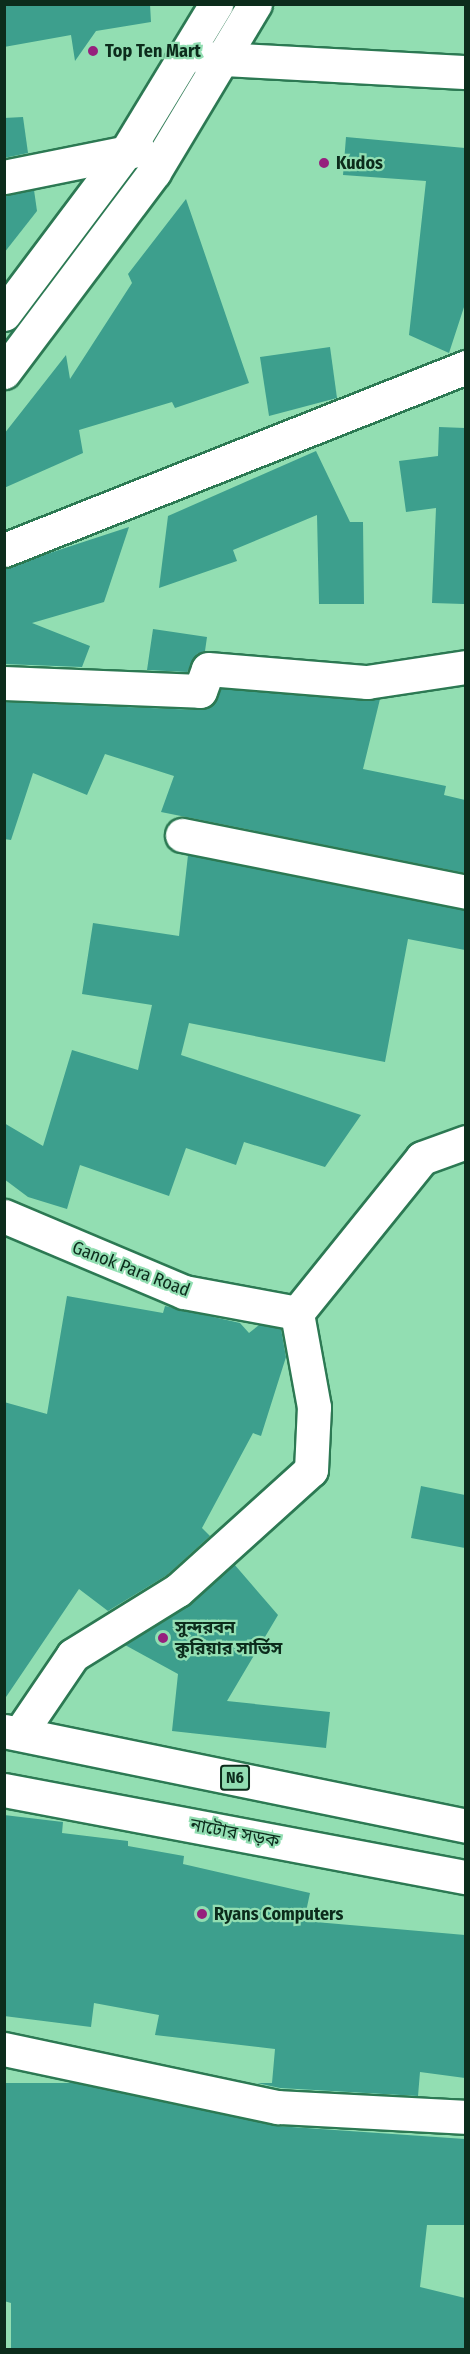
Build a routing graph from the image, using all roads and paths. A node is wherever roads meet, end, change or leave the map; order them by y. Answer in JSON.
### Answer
{"nodes":[{"id":1,"x":216,"y":4,"type":"edge"},
{"id":2,"x":255,"y":4,"type":"edge"},
{"id":3,"x":187,"y":55,"type":"junction"},
{"id":4,"x":221,"y":61,"type":"junction"},
{"id":5,"x":465,"y":72,"type":"edge"},
{"id":6,"x":128,"y":149,"type":"junction"},
{"id":7,"x":166,"y":153,"type":"junction"},
{"id":8,"x":4,"y":177,"type":"edge"},
{"id":9,"x":4,"y":314,"type":"edge"},
{"id":10,"x":465,"y":367,"type":"edge"},
{"id":11,"x":4,"y":372,"type":"edge"},
{"id":12,"x":4,"y":550,"type":"edge"},
{"id":13,"x":465,"y":667,"type":"edge"},
{"id":14,"x":4,"y":683,"type":"edge"},
{"id":15,"x":182,"y":835,"type":"dead end"},
{"id":16,"x":465,"y":892,"type":"edge"},
{"id":17,"x":465,"y":1135,"type":"edge"},
{"id":18,"x":465,"y":1142,"type":"edge"},
{"id":19,"x":4,"y":1216,"type":"edge"},
{"id":20,"x":297,"y":1313,"type":"junction"},
{"id":21,"x":12,"y":1732,"type":"edge"},
{"id":22,"x":4,"y":1790,"type":"edge"},
{"id":23,"x":465,"y":1826,"type":"edge"},
{"id":24,"x":465,"y":1877,"type":"edge"},
{"id":25,"x":4,"y":2049,"type":"edge"},
{"id":26,"x":465,"y":2117,"type":"edge"}],
"edges":[{"from":1,"to":3,"type":"main road"},
{"from":2,"to":4,"type":"main road"},
{"from":3,"to":4,"type":"main road"},
{"from":3,"to":6,"type":"main road"},
{"from":4,"to":5,"type":"main road"},
{"from":4,"to":7,"type":"main road"},
{"from":6,"to":7,"type":"main road"},
{"from":6,"to":8,"type":"main road"},
{"from":6,"to":9,"type":"main road"},
{"from":7,"to":11,"type":"main road"},
{"from":10,"to":12,"type":"main road"},
{"from":13,"to":14,"type":"main road"},
{"from":15,"to":16,"type":"main road"},
{"from":17,"to":18,"type":"main road"},
{"from":18,"to":20,"type":"main road"},
{"from":19,"to":20,"type":"main road","name":"Ganok Para Road"},
{"from":20,"to":21,"type":"main road"},
{"from":21,"to":23,"type":"main road","number":"N6"},
{"from":22,"to":24,"type":"main road","name":"নাটোর সড়ক"},
{"from":25,"to":26,"type":"main road"}]}
